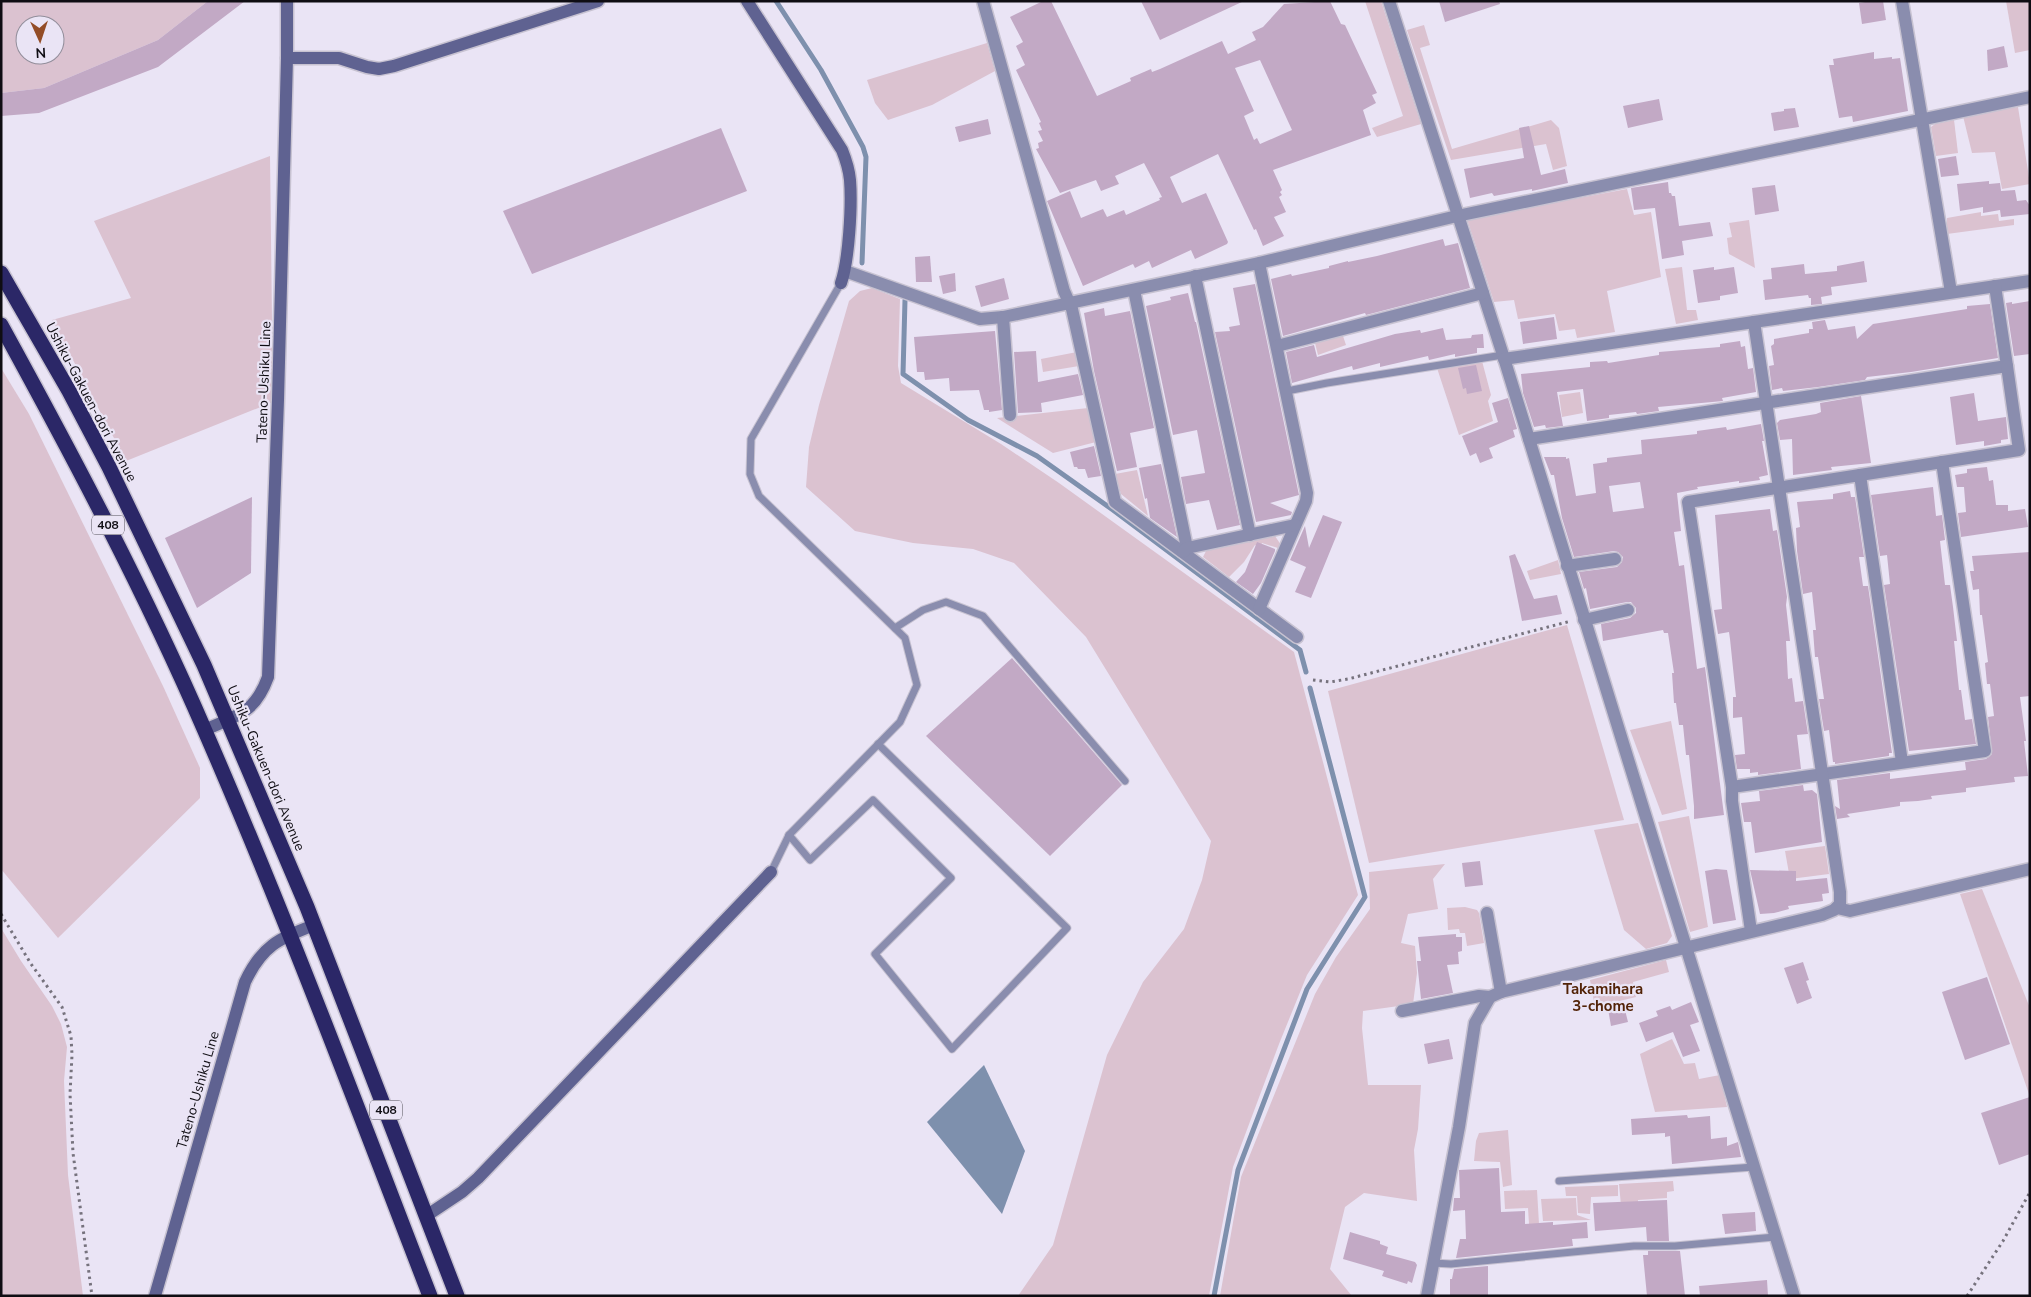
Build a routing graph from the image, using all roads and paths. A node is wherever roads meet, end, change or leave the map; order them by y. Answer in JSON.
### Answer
{"nodes":[{"id":1,"x":287,"y":1,"type":"edge"},
{"id":2,"x":598,"y":1,"type":"edge"},
{"id":3,"x":747,"y":1,"type":"edge"},
{"id":4,"x":983,"y":1,"type":"edge"},
{"id":5,"x":1389,"y":1,"type":"edge"},
{"id":6,"x":1902,"y":1,"type":"edge"},
{"id":7,"x":287,"y":58,"type":"junction"},
{"id":8,"x":2030,"y":97,"type":"edge"},
{"id":9,"x":1923,"y":120,"type":"junction"},
{"id":10,"x":1457,"y":216,"type":"junction"},
{"id":11,"x":1259,"y":263,"type":"junction"},
{"id":12,"x":845,"y":271,"type":"junction"},
{"id":13,"x":1,"y":273,"type":"edge"},
{"id":14,"x":1195,"y":276,"type":"junction"},
{"id":15,"x":2030,"y":281,"type":"edge"},
{"id":16,"x":841,"y":283,"type":"joint"},
{"id":17,"x":1996,"y":286,"type":"junction"},
{"id":18,"x":1134,"y":290,"type":"junction"},
{"id":19,"x":1951,"y":292,"type":"junction"},
{"id":20,"x":1483,"y":293,"type":"junction"},
{"id":21,"x":1070,"y":302,"type":"junction"},
{"id":22,"x":1003,"y":317,"type":"junction"},
{"id":23,"x":1754,"y":322,"type":"junction"},
{"id":24,"x":1,"y":326,"type":"edge"},
{"id":25,"x":1277,"y":346,"type":"junction"},
{"id":26,"x":1503,"y":357,"type":"junction"},
{"id":27,"x":2007,"y":366,"type":"junction"},
{"id":28,"x":1287,"y":391,"type":"junction"},
{"id":29,"x":1766,"y":403,"type":"junction"},
{"id":30,"x":1010,"y":415,"type":"dead end"},
{"id":31,"x":1529,"y":439,"type":"junction"},
{"id":32,"x":1942,"y":462,"type":"junction"},
{"id":33,"x":1860,"y":475,"type":"junction"},
{"id":34,"x":1779,"y":488,"type":"junction"},
{"id":35,"x":1295,"y":525,"type":"junction"},
{"id":36,"x":1250,"y":535,"type":"junction"},
{"id":37,"x":1185,"y":550,"type":"junction"},
{"id":38,"x":1615,"y":559,"type":"dead end"},
{"id":39,"x":1567,"y":566,"type":"junction"},
{"id":40,"x":1260,"y":609,"type":"junction"},
{"id":41,"x":1628,"y":610,"type":"dead end"},
{"id":42,"x":1584,"y":619,"type":"junction"},
{"id":43,"x":894,"y":628,"type":"junction"},
{"id":44,"x":1297,"y":637,"type":"dead end"},
{"id":45,"x":1313,"y":680,"type":"dead end"},
{"id":46,"x":228,"y":720,"type":"junction"},
{"id":47,"x":205,"y":730,"type":"junction"},
{"id":48,"x":878,"y":744,"type":"junction"},
{"id":49,"x":1902,"y":762,"type":"junction"},
{"id":50,"x":1822,"y":774,"type":"junction"},
{"id":51,"x":1125,"y":781,"type":"dead end"},
{"id":52,"x":1732,"y":787,"type":"junction"},
{"id":53,"x":789,"y":835,"type":"junction"},
{"id":54,"x":2030,"y":869,"type":"edge"},
{"id":55,"x":771,"y":872,"type":"joint"},
{"id":56,"x":1837,"y":908,"type":"junction"},
{"id":57,"x":1487,"y":913,"type":"dead end"},
{"id":58,"x":1,"y":914,"type":"edge"},
{"id":59,"x":314,"y":924,"type":"junction"},
{"id":60,"x":1751,"y":931,"type":"junction"},
{"id":61,"x":290,"y":934,"type":"junction"},
{"id":62,"x":1686,"y":948,"type":"junction"},
{"id":63,"x":1496,"y":995,"type":"junction"},
{"id":64,"x":1402,"y":1011,"type":"dead end"},
{"id":65,"x":1754,"y":1167,"type":"junction"},
{"id":66,"x":1559,"y":1181,"type":"dead end"},
{"id":67,"x":2030,"y":1192,"type":"edge"},
{"id":68,"x":426,"y":1216,"type":"junction"},
{"id":69,"x":1775,"y":1236,"type":"junction"},
{"id":70,"x":1433,"y":1263,"type":"junction"},
{"id":71,"x":92,"y":1296,"type":"edge"},
{"id":72,"x":155,"y":1296,"type":"edge"},
{"id":73,"x":430,"y":1296,"type":"edge"},
{"id":74,"x":457,"y":1296,"type":"edge"},
{"id":75,"x":1427,"y":1296,"type":"edge"},
{"id":76,"x":1794,"y":1296,"type":"edge"},
{"id":77,"x":1967,"y":1296,"type":"edge"}],
"edges":[{"from":1,"to":7,"type":"main road","name":"Tateno-Ushiku Line"},
{"from":2,"to":7,"type":"main road"},
{"from":3,"to":12,"type":"main road"},
{"from":4,"to":21,"type":"street"},
{"from":5,"to":10,"type":"street"},
{"from":6,"to":9,"type":"street"},
{"from":7,"to":46,"type":"main road","name":"Tateno-Ushiku Line"},
{"from":8,"to":9,"type":"street"},
{"from":9,"to":10,"type":"street"},
{"from":9,"to":19,"type":"street"},
{"from":10,"to":11,"type":"street"},
{"from":10,"to":20,"type":"street"},
{"from":11,"to":14,"type":"street"},
{"from":11,"to":25,"type":"street"},
{"from":12,"to":16,"type":"main road"},
{"from":12,"to":22,"type":"street"},
{"from":13,"to":46,"type":"highway","name":"Ushiku-Gakuen-dori Avenue","number":"408"},
{"from":14,"to":18,"type":"street"},
{"from":14,"to":36,"type":"street"},
{"from":15,"to":17,"type":"street"},
{"from":16,"to":43,"type":"lane"},
{"from":17,"to":19,"type":"street"},
{"from":17,"to":27,"type":"street"},
{"from":18,"to":21,"type":"street"},
{"from":18,"to":37,"type":"street"},
{"from":19,"to":23,"type":"street"},
{"from":20,"to":25,"type":"street"},
{"from":20,"to":26,"type":"street"},
{"from":21,"to":22,"type":"street"},
{"from":21,"to":37,"type":"street"},
{"from":22,"to":30,"type":"street"},
{"from":23,"to":26,"type":"street"},
{"from":23,"to":29,"type":"street"},
{"from":24,"to":47,"type":"highway","number":"408"},
{"from":25,"to":28,"type":"street"},
{"from":26,"to":28,"type":"lane"},
{"from":26,"to":31,"type":"street"},
{"from":27,"to":29,"type":"street"},
{"from":27,"to":32,"type":"street"},
{"from":28,"to":35,"type":"street"},
{"from":29,"to":31,"type":"street"},
{"from":29,"to":34,"type":"street"},
{"from":31,"to":39,"type":"street"},
{"from":32,"to":33,"type":"street"},
{"from":32,"to":49,"type":"street"},
{"from":33,"to":34,"type":"street"},
{"from":33,"to":49,"type":"street"},
{"from":34,"to":50,"type":"street"},
{"from":34,"to":52,"type":"street"},
{"from":35,"to":36,"type":"street"},
{"from":35,"to":40,"type":"street"},
{"from":36,"to":37,"type":"street"},
{"from":37,"to":40,"type":"street"},
{"from":38,"to":39,"type":"street"},
{"from":39,"to":42,"type":"street"},
{"from":40,"to":44,"type":"street"},
{"from":41,"to":42,"type":"street"},
{"from":42,"to":45,"type":"path"},
{"from":42,"to":62,"type":"street"},
{"from":43,"to":48,"type":"lane"},
{"from":43,"to":51,"type":"lane"},
{"from":46,"to":47,"type":"main road","name":"Tateno-Ushiku Line"},
{"from":46,"to":59,"type":"highway","name":"Ushiku-Gakuen-dori Avenue","number":"408"},
{"from":47,"to":61,"type":"highway","number":"408"},
{"from":48,"to":53,"type":"lane"},
{"from":48,"to":53,"type":"lane"},
{"from":49,"to":50,"type":"street"},
{"from":50,"to":52,"type":"street"},
{"from":50,"to":56,"type":"street"},
{"from":52,"to":60,"type":"street"},
{"from":53,"to":55,"type":"lane"},
{"from":54,"to":56,"type":"street"},
{"from":55,"to":68,"type":"main road"},
{"from":56,"to":60,"type":"street"},
{"from":57,"to":63,"type":"street"},
{"from":58,"to":71,"type":"path"},
{"from":59,"to":61,"type":"main road","name":"Tateno-Ushiku Line"},
{"from":59,"to":68,"type":"highway","name":"Ushiku-Gakuen-dori Avenue","number":"408"},
{"from":60,"to":62,"type":"street"},
{"from":61,"to":72,"type":"main road","name":"Tateno-Ushiku Line"},
{"from":61,"to":73,"type":"highway","number":"408"},
{"from":62,"to":63,"type":"street"},
{"from":62,"to":65,"type":"street"},
{"from":63,"to":64,"type":"street"},
{"from":63,"to":70,"type":"street"},
{"from":65,"to":66,"type":"lane"},
{"from":65,"to":69,"type":"street"},
{"from":67,"to":77,"type":"path"},
{"from":68,"to":74,"type":"highway","name":"Ushiku-Gakuen-dori Avenue","number":"408"},
{"from":69,"to":70,"type":"lane"},
{"from":69,"to":76,"type":"street"},
{"from":70,"to":75,"type":"street"}]}
